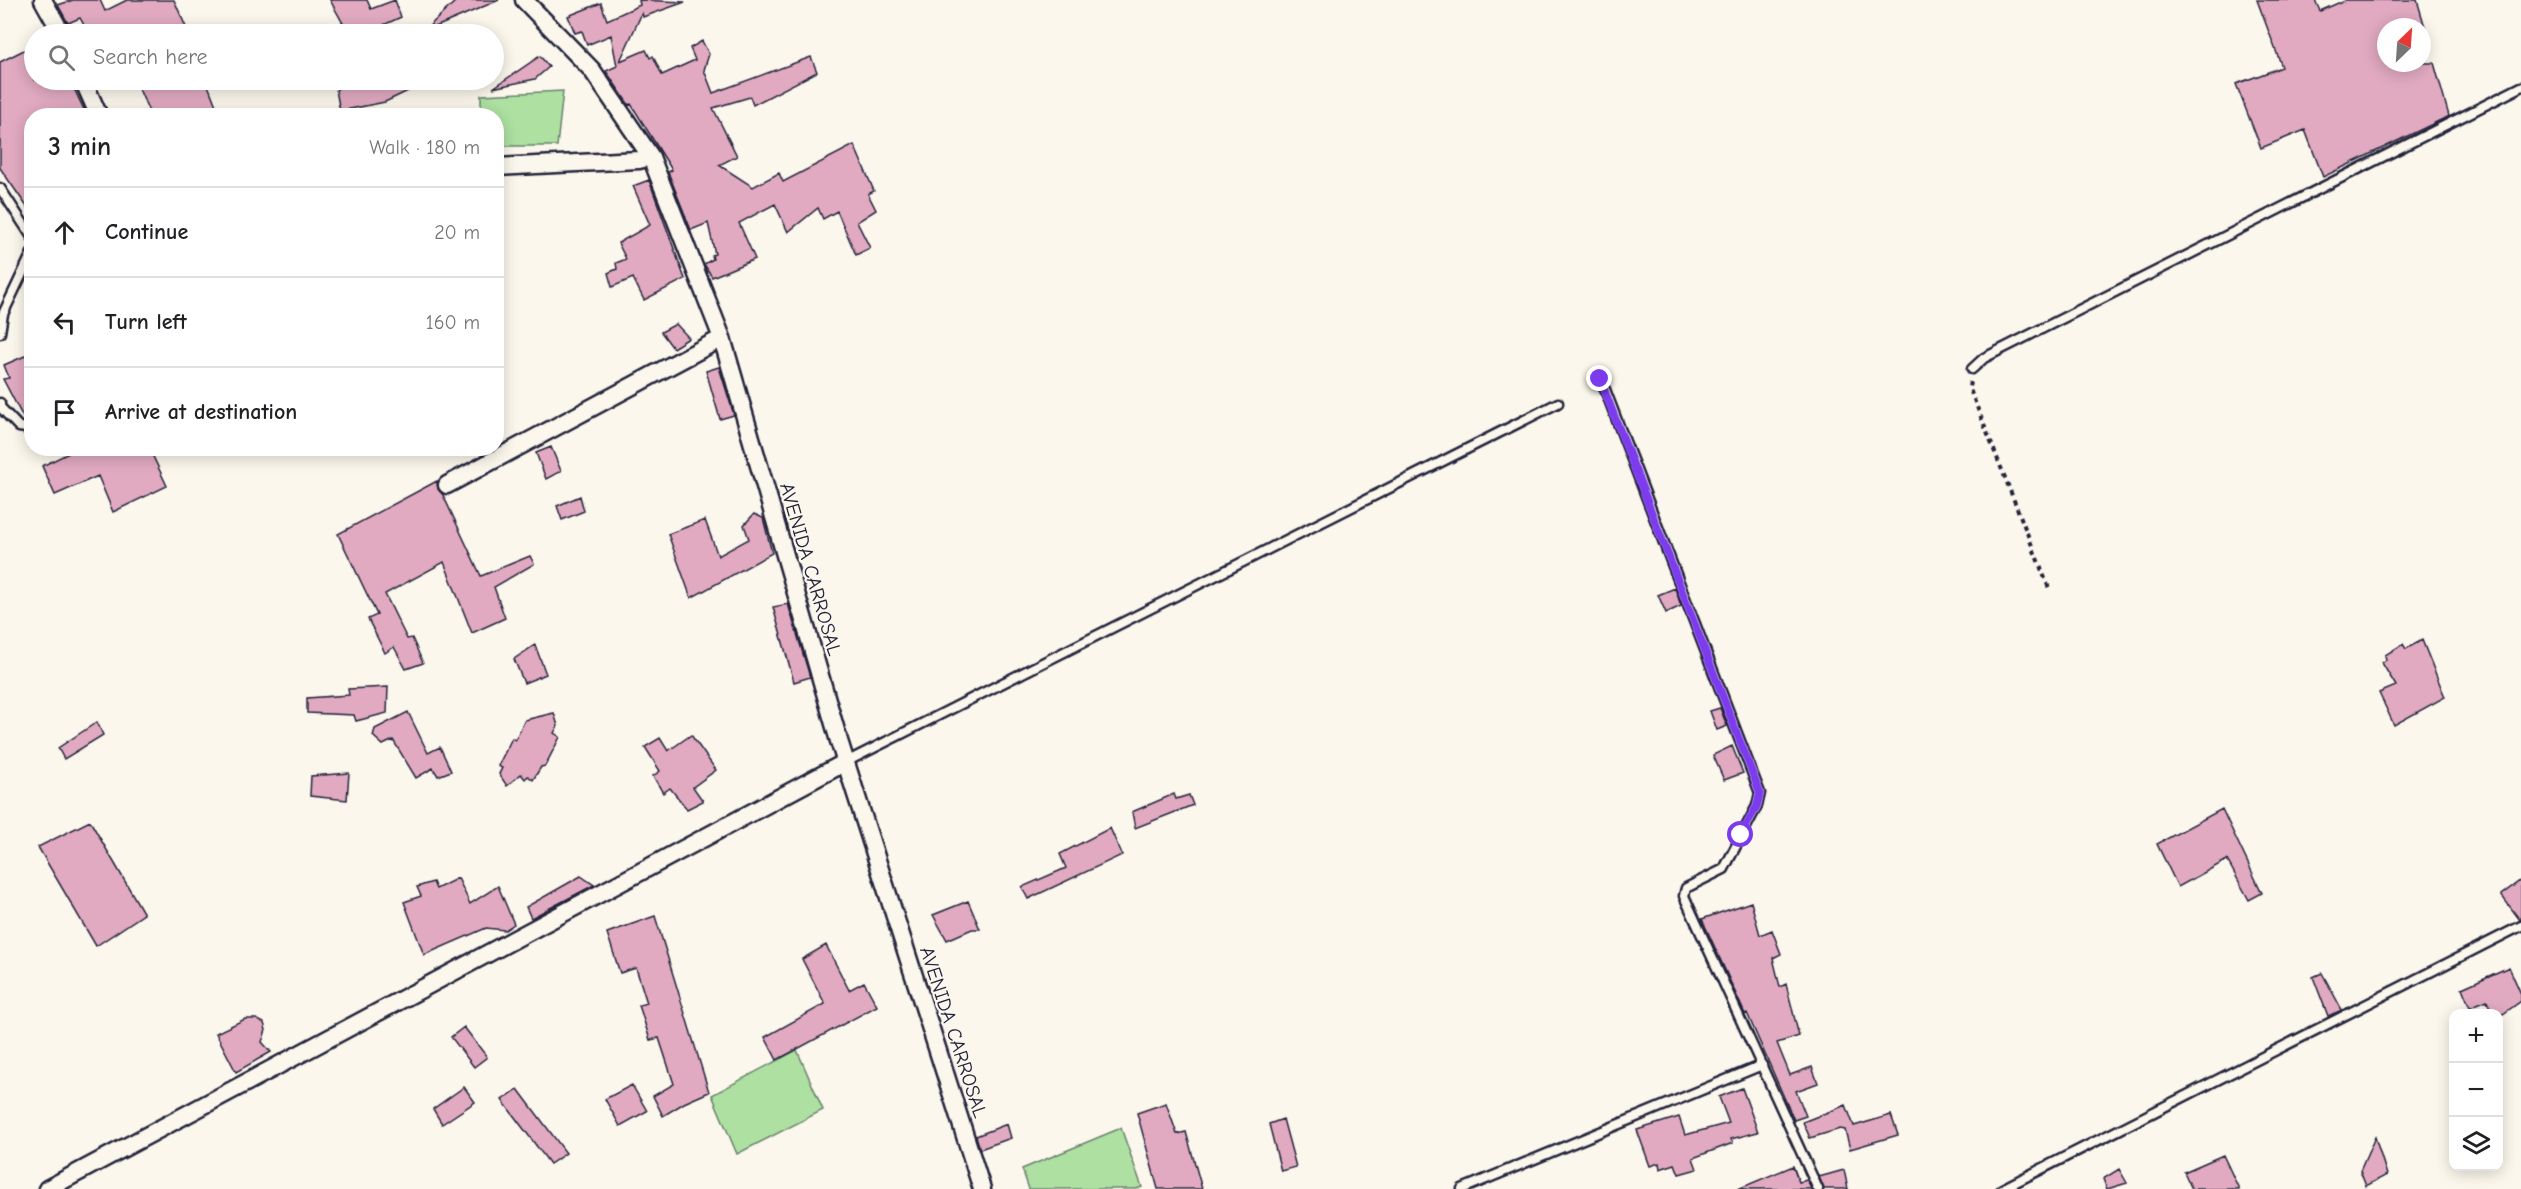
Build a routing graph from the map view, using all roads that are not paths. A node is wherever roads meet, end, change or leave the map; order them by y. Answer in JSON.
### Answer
{"nodes":[{"id":1,"x":43,"y":0,"type":"edge"},
{"id":2,"x":524,"y":0,"type":"edge"},
{"id":3,"x":56,"y":24,"type":"edge"},
{"id":4,"x":2521,"y":87,"type":"edge"},
{"id":5,"x":87,"y":90,"type":"edge"},
{"id":6,"x":95,"y":108,"type":"edge"},
{"id":7,"x":651,"y":157,"type":"junction"},
{"id":8,"x":504,"y":167,"type":"edge"},
{"id":9,"x":0,"y":188,"type":"edge"},
{"id":10,"x":24,"y":221,"type":"edge"},
{"id":11,"x":24,"y":270,"type":"edge"},
{"id":12,"x":0,"y":333,"type":"edge"},
{"id":13,"x":722,"y":338,"type":"junction"},
{"id":14,"x":1972,"y":369,"type":"road end"},
{"id":15,"x":1600,"y":379,"type":"dead end"},
{"id":16,"x":0,"y":403,"type":"edge"},
{"id":17,"x":1558,"y":404,"type":"dead end"},
{"id":18,"x":24,"y":428,"type":"edge"},
{"id":19,"x":504,"y":455,"type":"edge"},
{"id":20,"x":501,"y":456,"type":"edge"},
{"id":21,"x":447,"y":485,"type":"dead end"},
{"id":22,"x":846,"y":762,"type":"junction"},
{"id":23,"x":2521,"y":926,"type":"edge"},
{"id":24,"x":1762,"y":1065,"type":"junction"},
{"id":25,"x":47,"y":1189,"type":"edge"},
{"id":26,"x":982,"y":1189,"type":"edge"},
{"id":27,"x":1462,"y":1189,"type":"edge"},
{"id":28,"x":1818,"y":1189,"type":"edge"},
{"id":29,"x":2002,"y":1189,"type":"edge"}],
"edges":[{"from":1,"to":3,"type":"street"},
{"from":2,"to":7,"type":"street","name":"AVENIDA CARROSAL"},
{"from":4,"to":14,"type":"lane"},
{"from":5,"to":6,"type":"street"},
{"from":7,"to":8,"type":"street"},
{"from":7,"to":13,"type":"street","name":"AVENIDA CARROSAL"},
{"from":9,"to":10,"type":"lane"},
{"from":11,"to":12,"type":"lane"},
{"from":13,"to":19,"type":"street"},
{"from":13,"to":22,"type":"street","name":"AVENIDA CARROSAL"},
{"from":15,"to":24,"type":"lane"},
{"from":16,"to":18,"type":"lane"},
{"from":17,"to":22,"type":"lane"},
{"from":20,"to":21,"type":"street"},
{"from":22,"to":25,"type":"street"},
{"from":22,"to":26,"type":"street","name":"AVENIDA CARROSAL"},
{"from":23,"to":29,"type":"lane"},
{"from":24,"to":27,"type":"lane"},
{"from":24,"to":28,"type":"lane"}]}
